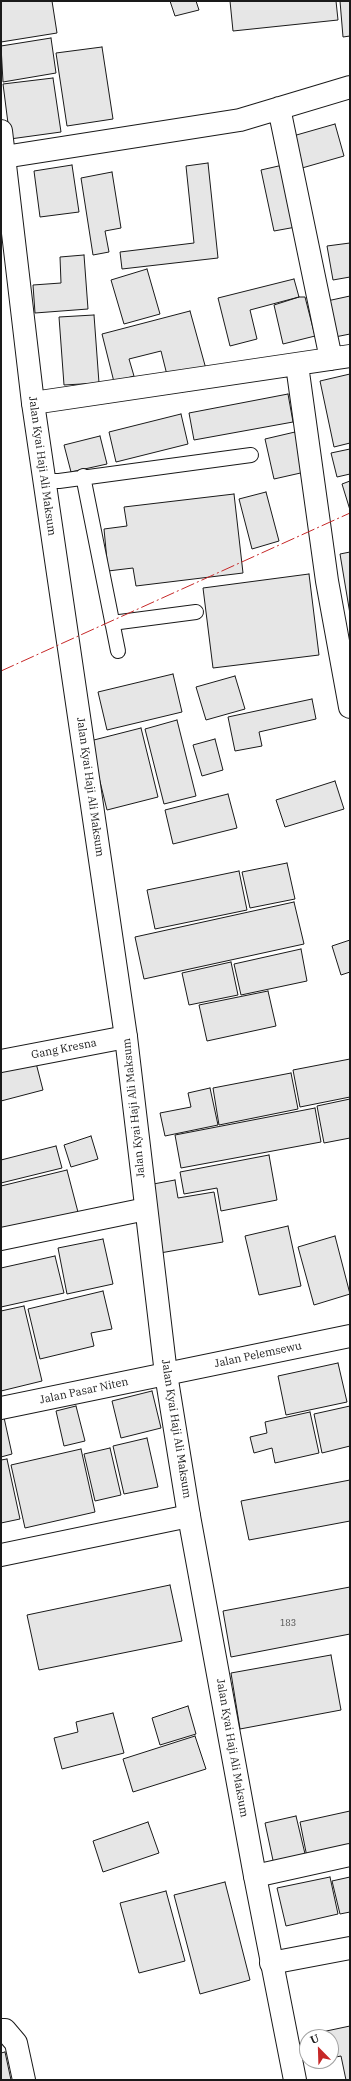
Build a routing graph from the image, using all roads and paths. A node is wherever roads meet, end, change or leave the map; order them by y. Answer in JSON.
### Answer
{"nodes":[{"id":1,"x":350,"y":87,"type":"edge"},
{"id":2,"x":279,"y":108,"type":"junction"},
{"id":3,"x":1,"y":131,"type":"edge"},
{"id":4,"x":4,"y":157,"type":"junction"},
{"id":5,"x":340,"y":358,"type":"edge"},
{"id":6,"x":297,"y":365,"type":"junction"},
{"id":7,"x":33,"y":403,"type":"junction"},
{"id":8,"x":252,"y":455,"type":"dead end"},
{"id":9,"x":83,"y":476,"type":"junction"},
{"id":10,"x":45,"y":481,"type":"junction"},
{"id":11,"x":196,"y":612,"type":"dead end"},
{"id":12,"x":112,"y":623,"type":"junction"},
{"id":13,"x":118,"y":651,"type":"dead end"},
{"id":14,"x":350,"y":707,"type":"edge"},
{"id":15,"x":126,"y":1037,"type":"junction"},
{"id":16,"x":1,"y":1061,"type":"edge"},
{"id":17,"x":146,"y":1209,"type":"junction"},
{"id":18,"x":1,"y":1239,"type":"edge"},
{"id":19,"x":350,"y":1336,"type":"edge"},
{"id":20,"x":166,"y":1374,"type":"junction"},
{"id":21,"x":1,"y":1408,"type":"edge"},
{"id":22,"x":189,"y":1516,"type":"junction"},
{"id":23,"x":1,"y":1555,"type":"edge"},
{"id":24,"x":350,"y":1855,"type":"edge"},
{"id":25,"x":255,"y":1876,"type":"junction"},
{"id":26,"x":350,"y":1948,"type":"edge"},
{"id":27,"x":271,"y":1963,"type":"junction"},
{"id":28,"x":1,"y":2030,"type":"edge"},
{"id":29,"x":24,"y":2080,"type":"edge"},
{"id":30,"x":295,"y":2080,"type":"edge"}],
"edges":[{"from":1,"to":2,"type":"street"},
{"from":2,"to":4,"type":"street"},
{"from":2,"to":5,"type":"street"},
{"from":3,"to":4,"type":"street","name":"Jalan Kyai Haji Ali Maksum"},
{"from":4,"to":7,"type":"street","name":"Jalan Kyai Haji Ali Maksum"},
{"from":5,"to":6,"type":"street"},
{"from":6,"to":7,"type":"street"},
{"from":6,"to":14,"type":"street"},
{"from":7,"to":10,"type":"street","name":"Jalan Kyai Haji Ali Maksum"},
{"from":8,"to":9,"type":"lane"},
{"from":9,"to":10,"type":"lane"},
{"from":9,"to":12,"type":"lane"},
{"from":10,"to":15,"type":"street","name":"Jalan Kyai Haji Ali Maksum"},
{"from":11,"to":12,"type":"lane"},
{"from":12,"to":13,"type":"lane"},
{"from":15,"to":16,"type":"street","name":"Gang Kresna"},
{"from":15,"to":17,"type":"street","name":"Jalan Kyai Haji Ali Maksum"},
{"from":17,"to":18,"type":"street"},
{"from":17,"to":20,"type":"street","name":"Jalan Kyai Haji Ali Maksum"},
{"from":19,"to":20,"type":"street","name":"Jalan Pelemsewu"},
{"from":20,"to":21,"type":"street","name":"Jalan Pasar Niten"},
{"from":20,"to":22,"type":"street","name":"Jalan Kyai Haji Ali Maksum"},
{"from":22,"to":23,"type":"street"},
{"from":22,"to":25,"type":"street","name":"Jalan Kyai Haji Ali Maksum"},
{"from":24,"to":25,"type":"street"},
{"from":25,"to":27,"type":"street","name":"Jalan Kyai Haji Ali Maksum"},
{"from":26,"to":27,"type":"street"},
{"from":27,"to":30,"type":"street","name":"Jalan Kyai Haji Ali Maksum"},
{"from":28,"to":29,"type":"street"}]}
